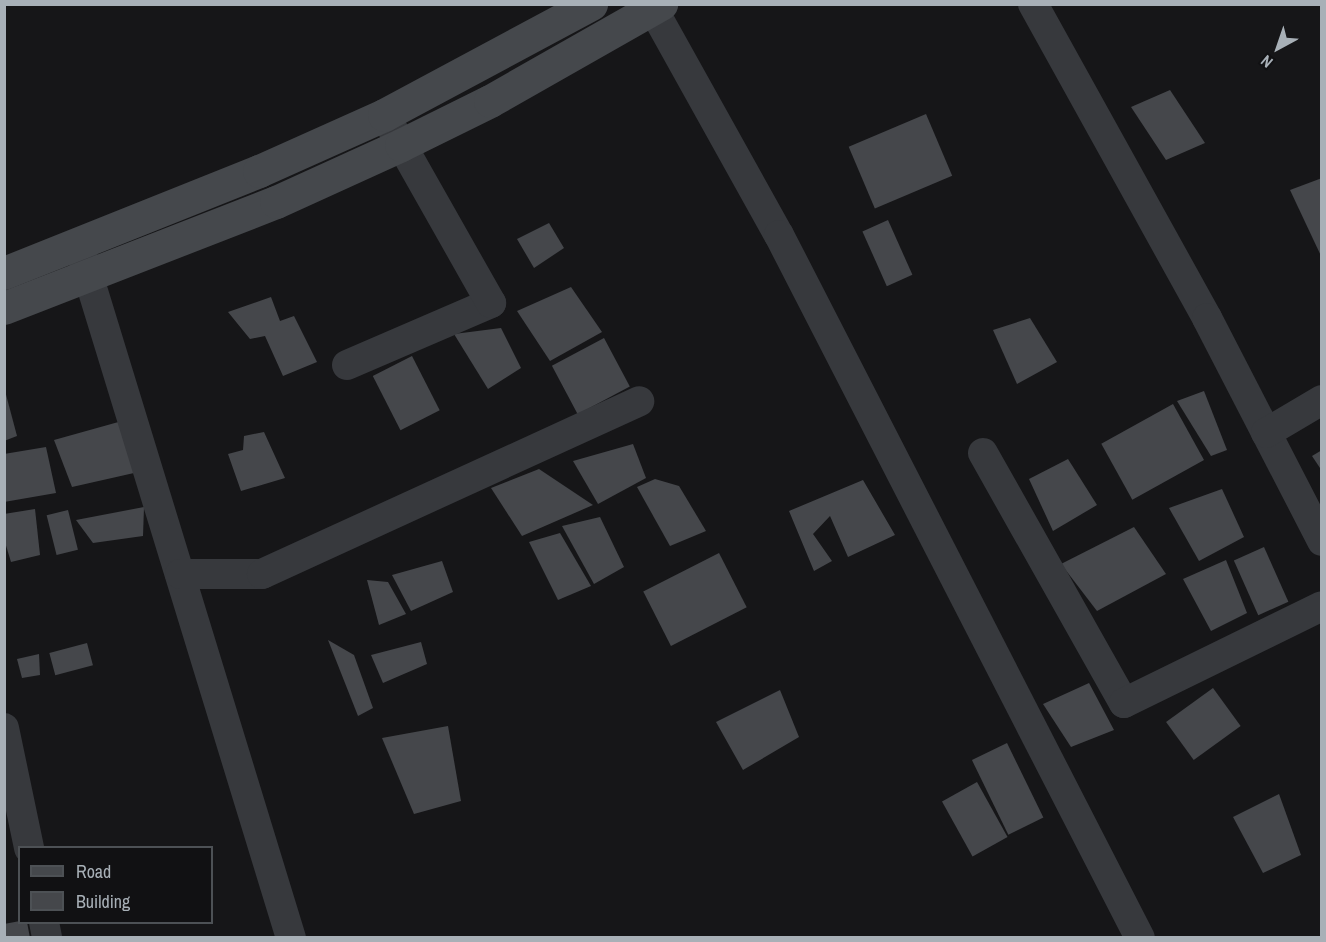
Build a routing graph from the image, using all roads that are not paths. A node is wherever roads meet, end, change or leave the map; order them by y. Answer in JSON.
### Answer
{"nodes":[{"id":1,"x":591,"y":4,"type":"edge"},
{"id":2,"x":1033,"y":4,"type":"edge"},
{"id":3,"x":657,"y":7,"type":"edge"},
{"id":4,"x":384,"y":116,"type":"junction"},
{"id":5,"x":401,"y":145,"type":"junction"},
{"id":6,"x":78,"y":244,"type":"junction"},
{"id":7,"x":4,"y":273,"type":"edge"},
{"id":8,"x":89,"y":277,"type":"junction"},
{"id":9,"x":4,"y":308,"type":"edge"},
{"id":10,"x":346,"y":365,"type":"dead end"},
{"id":11,"x":639,"y":400,"type":"dead end"},
{"id":12,"x":1322,"y":400,"type":"edge"},
{"id":13,"x":1266,"y":433,"type":"junction"},
{"id":14,"x":983,"y":453,"type":"dead end"},
{"id":15,"x":1322,"y":541,"type":"edge"},
{"id":16,"x":180,"y":574,"type":"junction"},
{"id":17,"x":1322,"y":606,"type":"edge"},
{"id":18,"x":4,"y":728,"type":"edge"},
{"id":19,"x":19,"y":830,"type":"edge"},
{"id":20,"x":291,"y":938,"type":"edge"},
{"id":21,"x":1140,"y":938,"type":"edge"}],
"edges":[{"from":1,"to":4,"type":"main road"},
{"from":2,"to":13,"type":"street"},
{"from":3,"to":5,"type":"main road"},
{"from":3,"to":21,"type":"street"},
{"from":4,"to":5,"type":"street"},
{"from":4,"to":6,"type":"main road"},
{"from":5,"to":8,"type":"main road"},
{"from":5,"to":10,"type":"street"},
{"from":6,"to":7,"type":"main road"},
{"from":6,"to":8,"type":"street"},
{"from":8,"to":9,"type":"main road"},
{"from":8,"to":16,"type":"street"},
{"from":11,"to":16,"type":"street"},
{"from":12,"to":13,"type":"street"},
{"from":13,"to":15,"type":"street"},
{"from":14,"to":17,"type":"street"},
{"from":16,"to":20,"type":"street"},
{"from":18,"to":19,"type":"street"}]}
